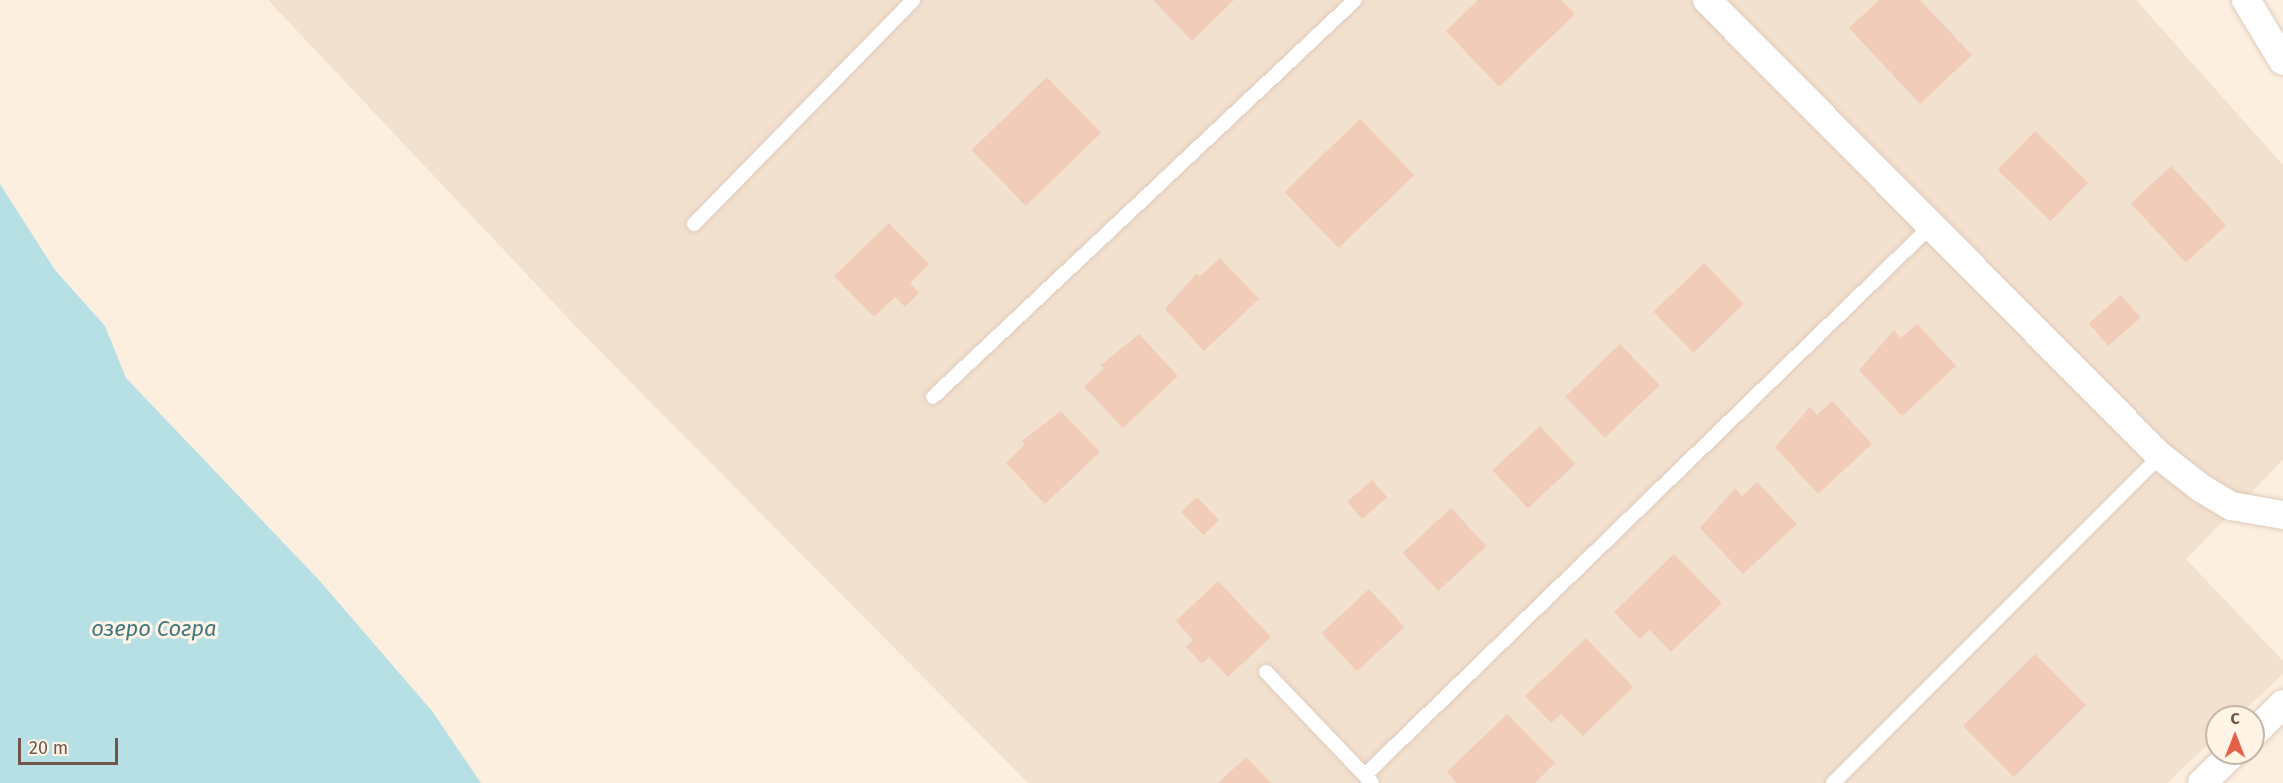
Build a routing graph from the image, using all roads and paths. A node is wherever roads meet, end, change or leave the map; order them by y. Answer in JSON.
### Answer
{"nodes":[{"id":1,"x":913,"y":0,"type":"edge"},
{"id":2,"x":1355,"y":0,"type":"edge"},
{"id":3,"x":1707,"y":0,"type":"edge"},
{"id":4,"x":2246,"y":0,"type":"edge"},
{"id":5,"x":2283,"y":61,"type":"edge"},
{"id":6,"x":694,"y":224,"type":"dead end"},
{"id":7,"x":1932,"y":225,"type":"junction"},
{"id":8,"x":933,"y":397,"type":"dead end"},
{"id":9,"x":2160,"y":456,"type":"junction"},
{"id":10,"x":2283,"y":515,"type":"edge"},
{"id":11,"x":1266,"y":672,"type":"dead end"},
{"id":12,"x":2283,"y":704,"type":"edge"},
{"id":13,"x":2265,"y":722,"type":"edge"},
{"id":14,"x":2221,"y":765,"type":"edge"},
{"id":15,"x":1368,"y":779,"type":"edge"},
{"id":16,"x":1833,"y":783,"type":"edge"},
{"id":17,"x":2202,"y":783,"type":"edge"}],
"edges":[{"from":1,"to":6,"type":"lane"},
{"from":2,"to":8,"type":"lane"},
{"from":3,"to":7,"type":"street"},
{"from":4,"to":5,"type":"street"},
{"from":7,"to":9,"type":"street"},
{"from":7,"to":15,"type":"lane"},
{"from":9,"to":10,"type":"street"},
{"from":9,"to":16,"type":"lane"},
{"from":11,"to":15,"type":"lane"},
{"from":12,"to":13,"type":"street"},
{"from":14,"to":17,"type":"street"}]}
